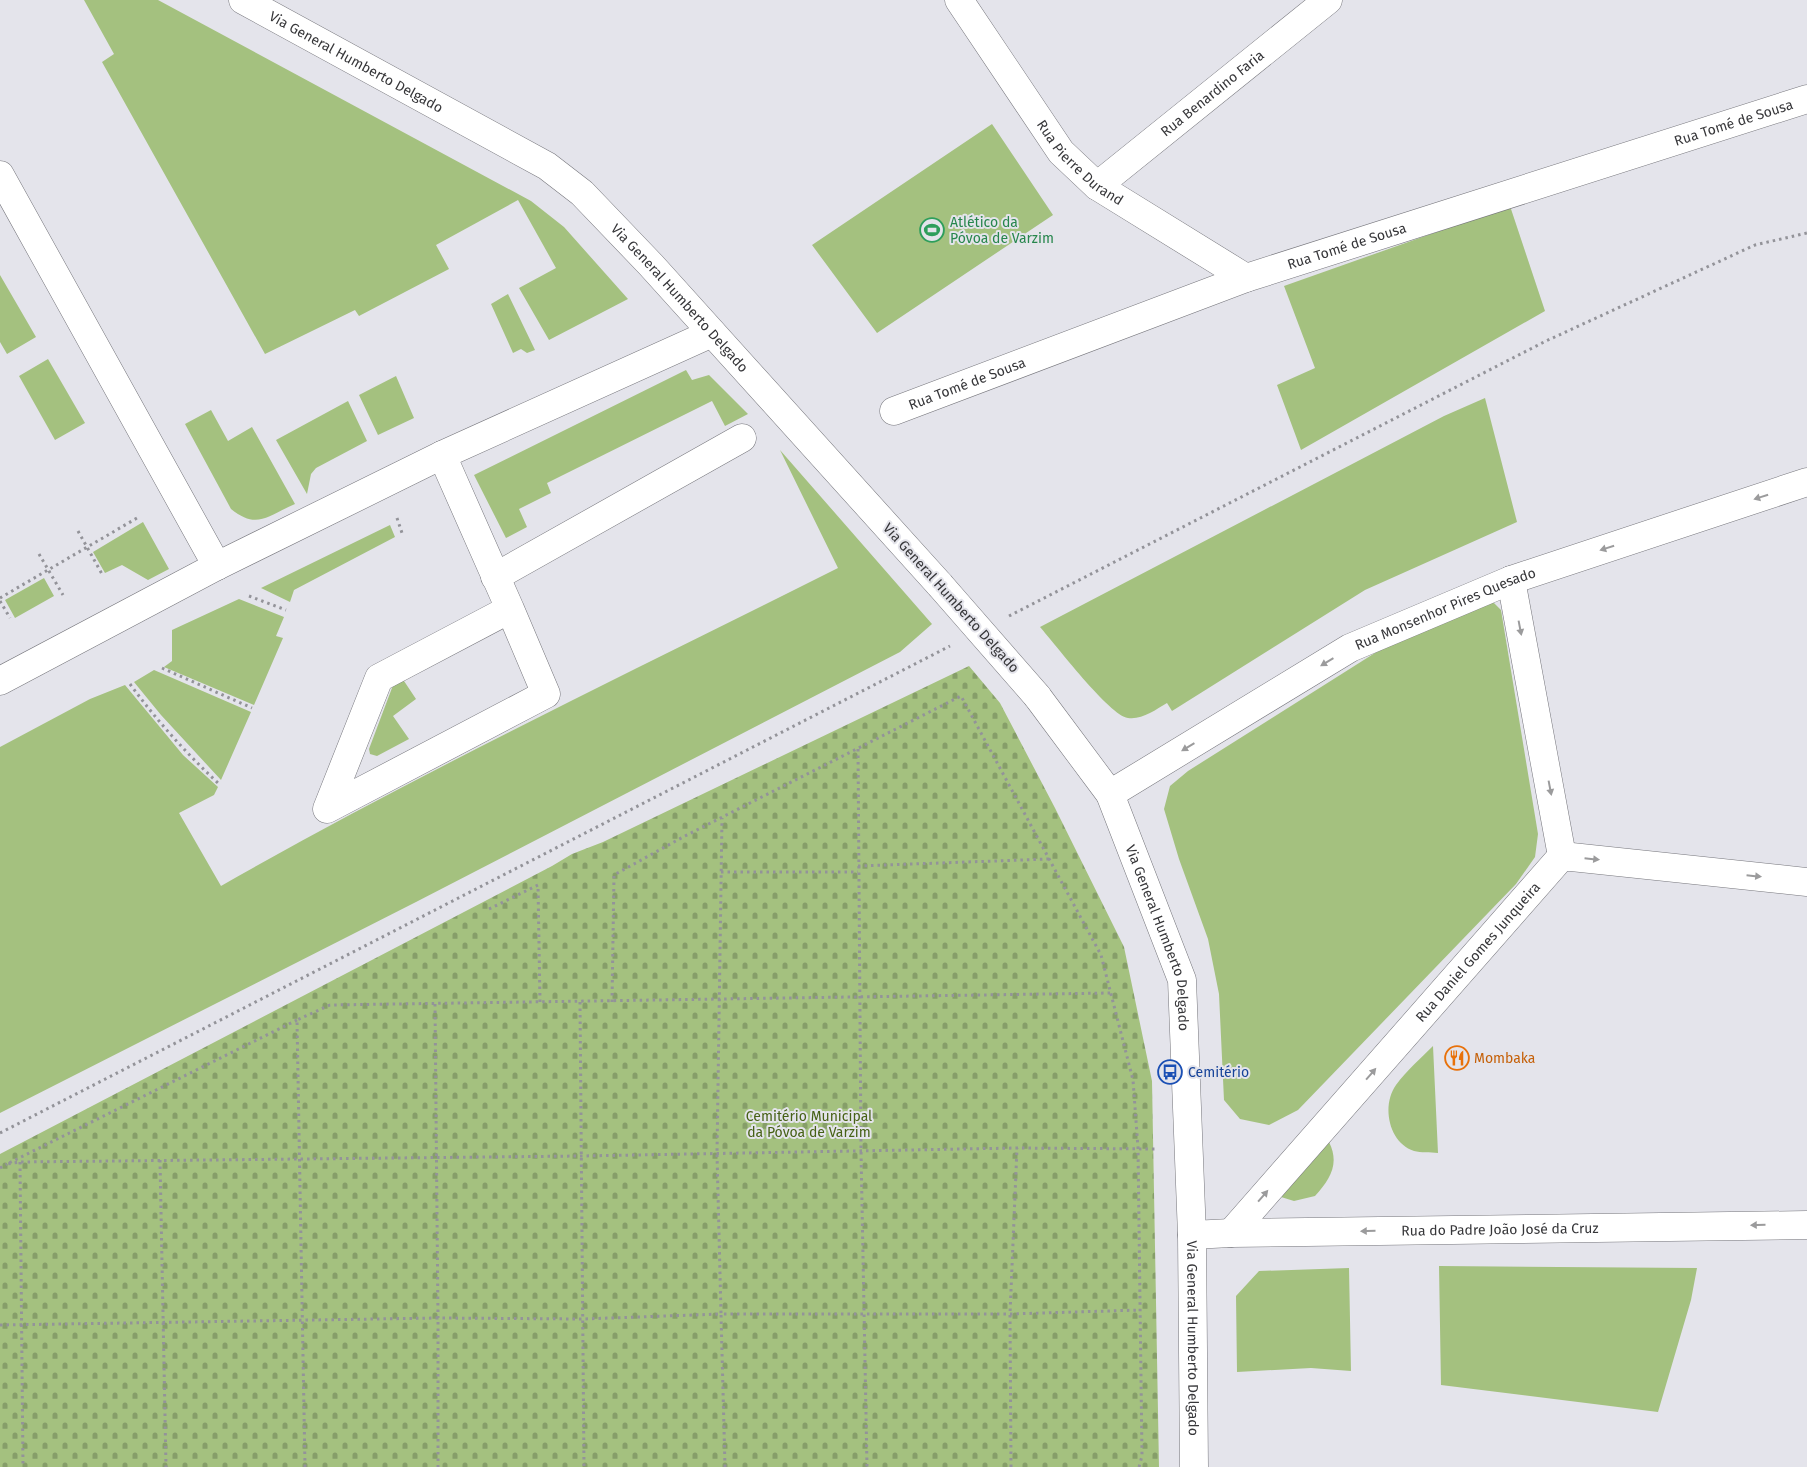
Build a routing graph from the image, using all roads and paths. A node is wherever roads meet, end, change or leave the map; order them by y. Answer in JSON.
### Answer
{"nodes":[{"id":1,"x":242,"y":0,"type":"edge"},
{"id":2,"x":959,"y":0,"type":"edge"},
{"id":3,"x":1328,"y":0,"type":"edge"},
{"id":4,"x":1807,"y":99,"type":"edge"},
{"id":5,"x":0,"y":175,"type":"edge"},
{"id":6,"x":1096,"y":186,"type":"junction"},
{"id":7,"x":1807,"y":233,"type":"edge"},
{"id":8,"x":1246,"y":278,"type":"junction"},
{"id":9,"x":712,"y":333,"type":"junction"},
{"id":10,"x":894,"y":411,"type":"dead end"},
{"id":11,"x":742,"y":438,"type":"dead end"},
{"id":12,"x":442,"y":454,"type":"junction"},
{"id":13,"x":1807,"y":482,"type":"edge"},
{"id":14,"x":137,"y":518,"type":"dead end"},
{"id":15,"x":397,"y":518,"type":"dead end"},
{"id":16,"x":78,"y":531,"type":"dead end"},
{"id":17,"x":402,"y":533,"type":"dead end"},
{"id":18,"x":87,"y":547,"type":"junction"},
{"id":19,"x":39,"y":554,"type":"dead end"},
{"id":20,"x":217,"y":566,"type":"junction"},
{"id":21,"x":48,"y":570,"type":"junction"},
{"id":22,"x":102,"y":574,"type":"dead end"},
{"id":23,"x":495,"y":577,"type":"junction"},
{"id":24,"x":1511,"y":580,"type":"junction"},
{"id":25,"x":63,"y":595,"type":"dead end"},
{"id":26,"x":249,"y":596,"type":"dead end"},
{"id":27,"x":0,"y":600,"type":"edge"},
{"id":28,"x":510,"y":609,"type":"junction"},
{"id":29,"x":286,"y":610,"type":"dead end"},
{"id":30,"x":10,"y":618,"type":"dead end"},
{"id":31,"x":1004,"y":618,"type":"dead end"},
{"id":32,"x":951,"y":646,"type":"dead end"},
{"id":33,"x":162,"y":668,"type":"dead end"},
{"id":34,"x":0,"y":681,"type":"edge"},
{"id":35,"x":130,"y":684,"type":"dead end"},
{"id":36,"x":252,"y":708,"type":"dead end"},
{"id":37,"x":858,"y":749,"type":"junction"},
{"id":38,"x":219,"y":784,"type":"dead end"},
{"id":39,"x":1110,"y":794,"type":"junction"},
{"id":40,"x":722,"y":818,"type":"junction"},
{"id":41,"x":1562,"y":856,"type":"junction"},
{"id":42,"x":1049,"y":859,"type":"junction"},
{"id":43,"x":858,"y":866,"type":"junction"},
{"id":44,"x":721,"y":872,"type":"junction"},
{"id":45,"x":858,"y":872,"type":"junction"},
{"id":46,"x":1807,"y":882,"type":"edge"},
{"id":47,"x":489,"y":909,"type":"dead end"},
{"id":48,"x":1111,"y":993,"type":"junction"},
{"id":49,"x":859,"y":998,"type":"junction"},
{"id":50,"x":719,"y":1000,"type":"junction"},
{"id":51,"x":540,"y":1002,"type":"junction"},
{"id":52,"x":580,"y":1002,"type":"junction"},
{"id":53,"x":612,"y":1002,"type":"junction"},
{"id":54,"x":435,"y":1004,"type":"junction"},
{"id":55,"x":297,"y":1020,"type":"junction"},
{"id":56,"x":0,"y":1133,"type":"edge"},
{"id":57,"x":1018,"y":1148,"type":"junction"},
{"id":58,"x":1138,"y":1148,"type":"junction"},
{"id":59,"x":861,"y":1151,"type":"junction"},
{"id":60,"x":716,"y":1154,"type":"junction"},
{"id":61,"x":581,"y":1156,"type":"junction"},
{"id":62,"x":436,"y":1158,"type":"junction"},
{"id":63,"x":300,"y":1159,"type":"junction"},
{"id":64,"x":160,"y":1160,"type":"junction"},
{"id":65,"x":20,"y":1162,"type":"junction"},
{"id":66,"x":7,"y":1164,"type":"junction"},
{"id":67,"x":0,"y":1168,"type":"edge"},
{"id":68,"x":1807,"y":1225,"type":"edge"},
{"id":69,"x":1231,"y":1233,"type":"junction"},
{"id":70,"x":1192,"y":1235,"type":"junction"},
{"id":71,"x":1140,"y":1310,"type":"junction"},
{"id":72,"x":721,"y":1314,"type":"junction"},
{"id":73,"x":865,"y":1314,"type":"junction"},
{"id":74,"x":1010,"y":1314,"type":"junction"},
{"id":75,"x":438,"y":1318,"type":"junction"},
{"id":76,"x":582,"y":1319,"type":"junction"},
{"id":77,"x":163,"y":1322,"type":"junction"},
{"id":78,"x":302,"y":1322,"type":"junction"},
{"id":79,"x":21,"y":1324,"type":"junction"},
{"id":80,"x":0,"y":1325,"type":"edge"},
{"id":81,"x":23,"y":1467,"type":"edge"},
{"id":82,"x":166,"y":1467,"type":"edge"},
{"id":83,"x":305,"y":1467,"type":"edge"},
{"id":84,"x":438,"y":1467,"type":"edge"},
{"id":85,"x":584,"y":1467,"type":"edge"},
{"id":86,"x":725,"y":1467,"type":"edge"},
{"id":87,"x":867,"y":1467,"type":"edge"},
{"id":88,"x":1011,"y":1467,"type":"edge"},
{"id":89,"x":1139,"y":1467,"type":"edge"},
{"id":90,"x":1194,"y":1467,"type":"edge"}],
"edges":[{"from":1,"to":9,"type":"street","name":"Via General Humberto Delgado"},
{"from":2,"to":6,"type":"street","name":"Rua Pierre Durand"},
{"from":3,"to":6,"type":"street","name":"Rua Benardino Faria"},
{"from":4,"to":8,"type":"street","name":"Rua Tomé de Sousa"},
{"from":5,"to":20,"type":"street"},
{"from":6,"to":8,"type":"street","name":"Rua Pierre Durand"},
{"from":7,"to":31,"type":"path"},
{"from":8,"to":10,"type":"street","name":"Rua Tomé de Sousa"},
{"from":9,"to":12,"type":"street"},
{"from":9,"to":39,"type":"street","name":"Via General Humberto Delgado","bridge":true},
{"from":11,"to":23,"type":"street"},
{"from":12,"to":20,"type":"street"},
{"from":12,"to":23,"type":"street"},
{"from":13,"to":24,"type":"street","name":"Rua Monsenhor Pires Quesado","one_way":true},
{"from":14,"to":18,"type":"path"},
{"from":15,"to":17,"type":"path"},
{"from":16,"to":18,"type":"path"},
{"from":18,"to":21,"type":"path"},
{"from":18,"to":22,"type":"path"},
{"from":19,"to":21,"type":"path"},
{"from":20,"to":34,"type":"street"},
{"from":21,"to":25,"type":"path"},
{"from":21,"to":27,"type":"path"},
{"from":23,"to":28,"type":"street"},
{"from":24,"to":39,"type":"street","name":"Rua Monsenhor Pires Quesado","one_way":true},
{"from":24,"to":41,"type":"street","one_way":true},
{"from":26,"to":29,"type":"path"},
{"from":27,"to":30,"type":"path"},
{"from":28,"to":28,"type":"street"},
{"from":32,"to":56,"type":"path"},
{"from":33,"to":36,"type":"path"},
{"from":35,"to":38,"type":"path"},
{"from":37,"to":40,"type":"path"},
{"from":37,"to":42,"type":"path"},
{"from":37,"to":43,"type":"path"},
{"from":39,"to":70,"type":"street","name":"Via General Humberto Delgado"},
{"from":40,"to":44,"type":"path"},
{"from":40,"to":53,"type":"path"},
{"from":41,"to":46,"type":"street","one_way":true},
{"from":69,"to":41,"type":"street","name":"Rua Daniel Gomes Junqueira","one_way":true},
{"from":42,"to":43,"type":"path"},
{"from":42,"to":48,"type":"path"},
{"from":43,"to":45,"type":"path"},
{"from":44,"to":45,"type":"path"},
{"from":44,"to":50,"type":"path"},
{"from":45,"to":49,"type":"path"},
{"from":47,"to":51,"type":"path"},
{"from":48,"to":49,"type":"path"},
{"from":48,"to":58,"type":"path"},
{"from":49,"to":50,"type":"path"},
{"from":49,"to":59,"type":"path"},
{"from":50,"to":53,"type":"path"},
{"from":50,"to":60,"type":"path"},
{"from":51,"to":52,"type":"path"},
{"from":51,"to":54,"type":"path"},
{"from":52,"to":53,"type":"path"},
{"from":52,"to":61,"type":"path"},
{"from":54,"to":55,"type":"path"},
{"from":54,"to":62,"type":"path"},
{"from":55,"to":63,"type":"path"},
{"from":55,"to":66,"type":"path"},
{"from":57,"to":58,"type":"path"},
{"from":57,"to":59,"type":"path"},
{"from":57,"to":74,"type":"path"},
{"from":58,"to":71,"type":"path"},
{"from":59,"to":60,"type":"path"},
{"from":59,"to":73,"type":"path"},
{"from":60,"to":61,"type":"path"},
{"from":60,"to":72,"type":"path"},
{"from":61,"to":62,"type":"path"},
{"from":61,"to":76,"type":"path"},
{"from":62,"to":63,"type":"path"},
{"from":62,"to":75,"type":"path"},
{"from":63,"to":64,"type":"path"},
{"from":63,"to":78,"type":"path"},
{"from":64,"to":65,"type":"path"},
{"from":64,"to":77,"type":"path"},
{"from":65,"to":66,"type":"path"},
{"from":65,"to":79,"type":"path"},
{"from":66,"to":67,"type":"path"},
{"from":68,"to":69,"type":"street","name":"Rua do Padre João José da Cruz","one_way":true},
{"from":69,"to":70,"type":"street","name":"Rua do Padre João José da Cruz"},
{"from":70,"to":90,"type":"street","name":"Via General Humberto Delgado"},
{"from":71,"to":74,"type":"path"},
{"from":71,"to":89,"type":"path"},
{"from":72,"to":73,"type":"path"},
{"from":72,"to":76,"type":"path"},
{"from":72,"to":86,"type":"path"},
{"from":73,"to":74,"type":"path"},
{"from":73,"to":87,"type":"path"},
{"from":74,"to":88,"type":"path"},
{"from":75,"to":76,"type":"path"},
{"from":75,"to":78,"type":"path"},
{"from":75,"to":84,"type":"path"},
{"from":76,"to":85,"type":"path"},
{"from":77,"to":78,"type":"path"},
{"from":77,"to":79,"type":"path"},
{"from":77,"to":82,"type":"path"},
{"from":78,"to":83,"type":"path"},
{"from":79,"to":80,"type":"path"},
{"from":79,"to":81,"type":"path"}]}
